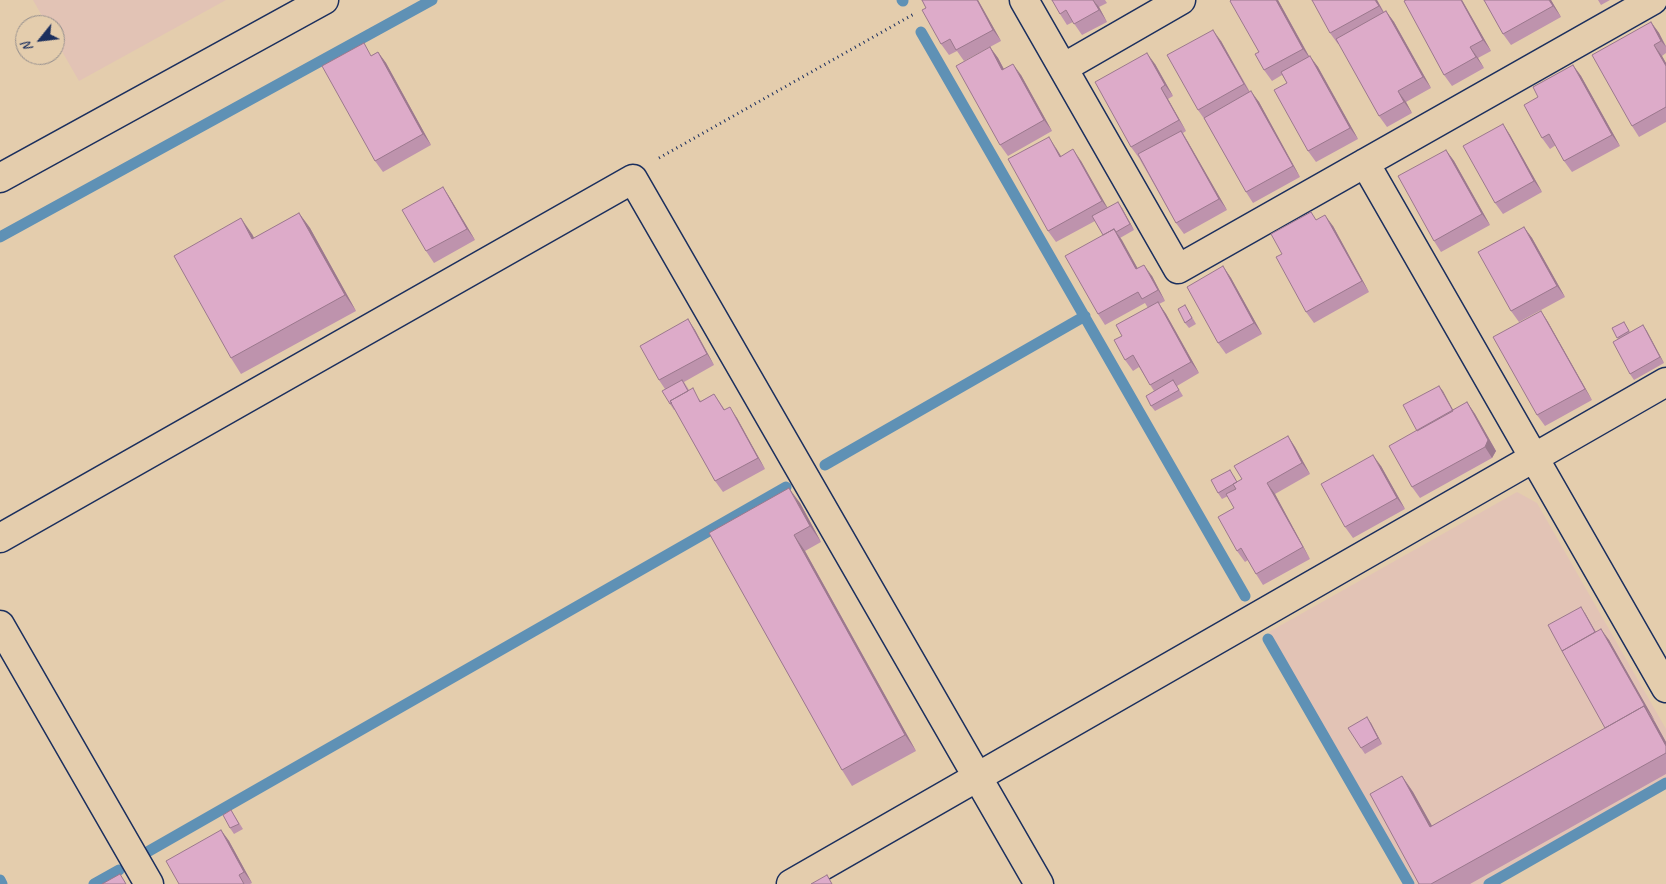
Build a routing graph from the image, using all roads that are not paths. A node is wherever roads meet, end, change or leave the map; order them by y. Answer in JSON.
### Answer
{"nodes":[{"id":1,"x":324,"y":0,"type":"edge"},
{"id":2,"x":1024,"y":0,"type":"edge"},
{"id":3,"x":1181,"y":0,"type":"edge"},
{"id":4,"x":1653,"y":0,"type":"edge"},
{"id":5,"x":1063,"y":68,"type":"junction"},
{"id":6,"x":1365,"y":163,"type":"junction"},
{"id":7,"x":0,"y":178,"type":"edge"},
{"id":8,"x":1666,"y":382,"type":"edge"},
{"id":9,"x":1534,"y":458,"type":"junction"},
{"id":10,"x":0,"y":538,"type":"edge"},
{"id":11,"x":0,"y":625,"type":"edge"},
{"id":12,"x":1666,"y":688,"type":"edge"},
{"id":13,"x":978,"y":778,"type":"junction"},
{"id":14,"x":149,"y":884,"type":"edge"},
{"id":15,"x":791,"y":884,"type":"edge"},
{"id":16,"x":1039,"y":884,"type":"edge"}],
"edges":[{"from":1,"to":7,"type":"street"},
{"from":2,"to":5,"type":"street"},
{"from":3,"to":5,"type":"street"},
{"from":4,"to":6,"type":"street"},
{"from":5,"to":6,"type":"street"},
{"from":6,"to":9,"type":"street"},
{"from":8,"to":9,"type":"street"},
{"from":9,"to":12,"type":"street"},
{"from":9,"to":13,"type":"street"},
{"from":10,"to":13,"type":"street"},
{"from":11,"to":14,"type":"street"},
{"from":13,"to":15,"type":"street"},
{"from":13,"to":16,"type":"street"}]}
